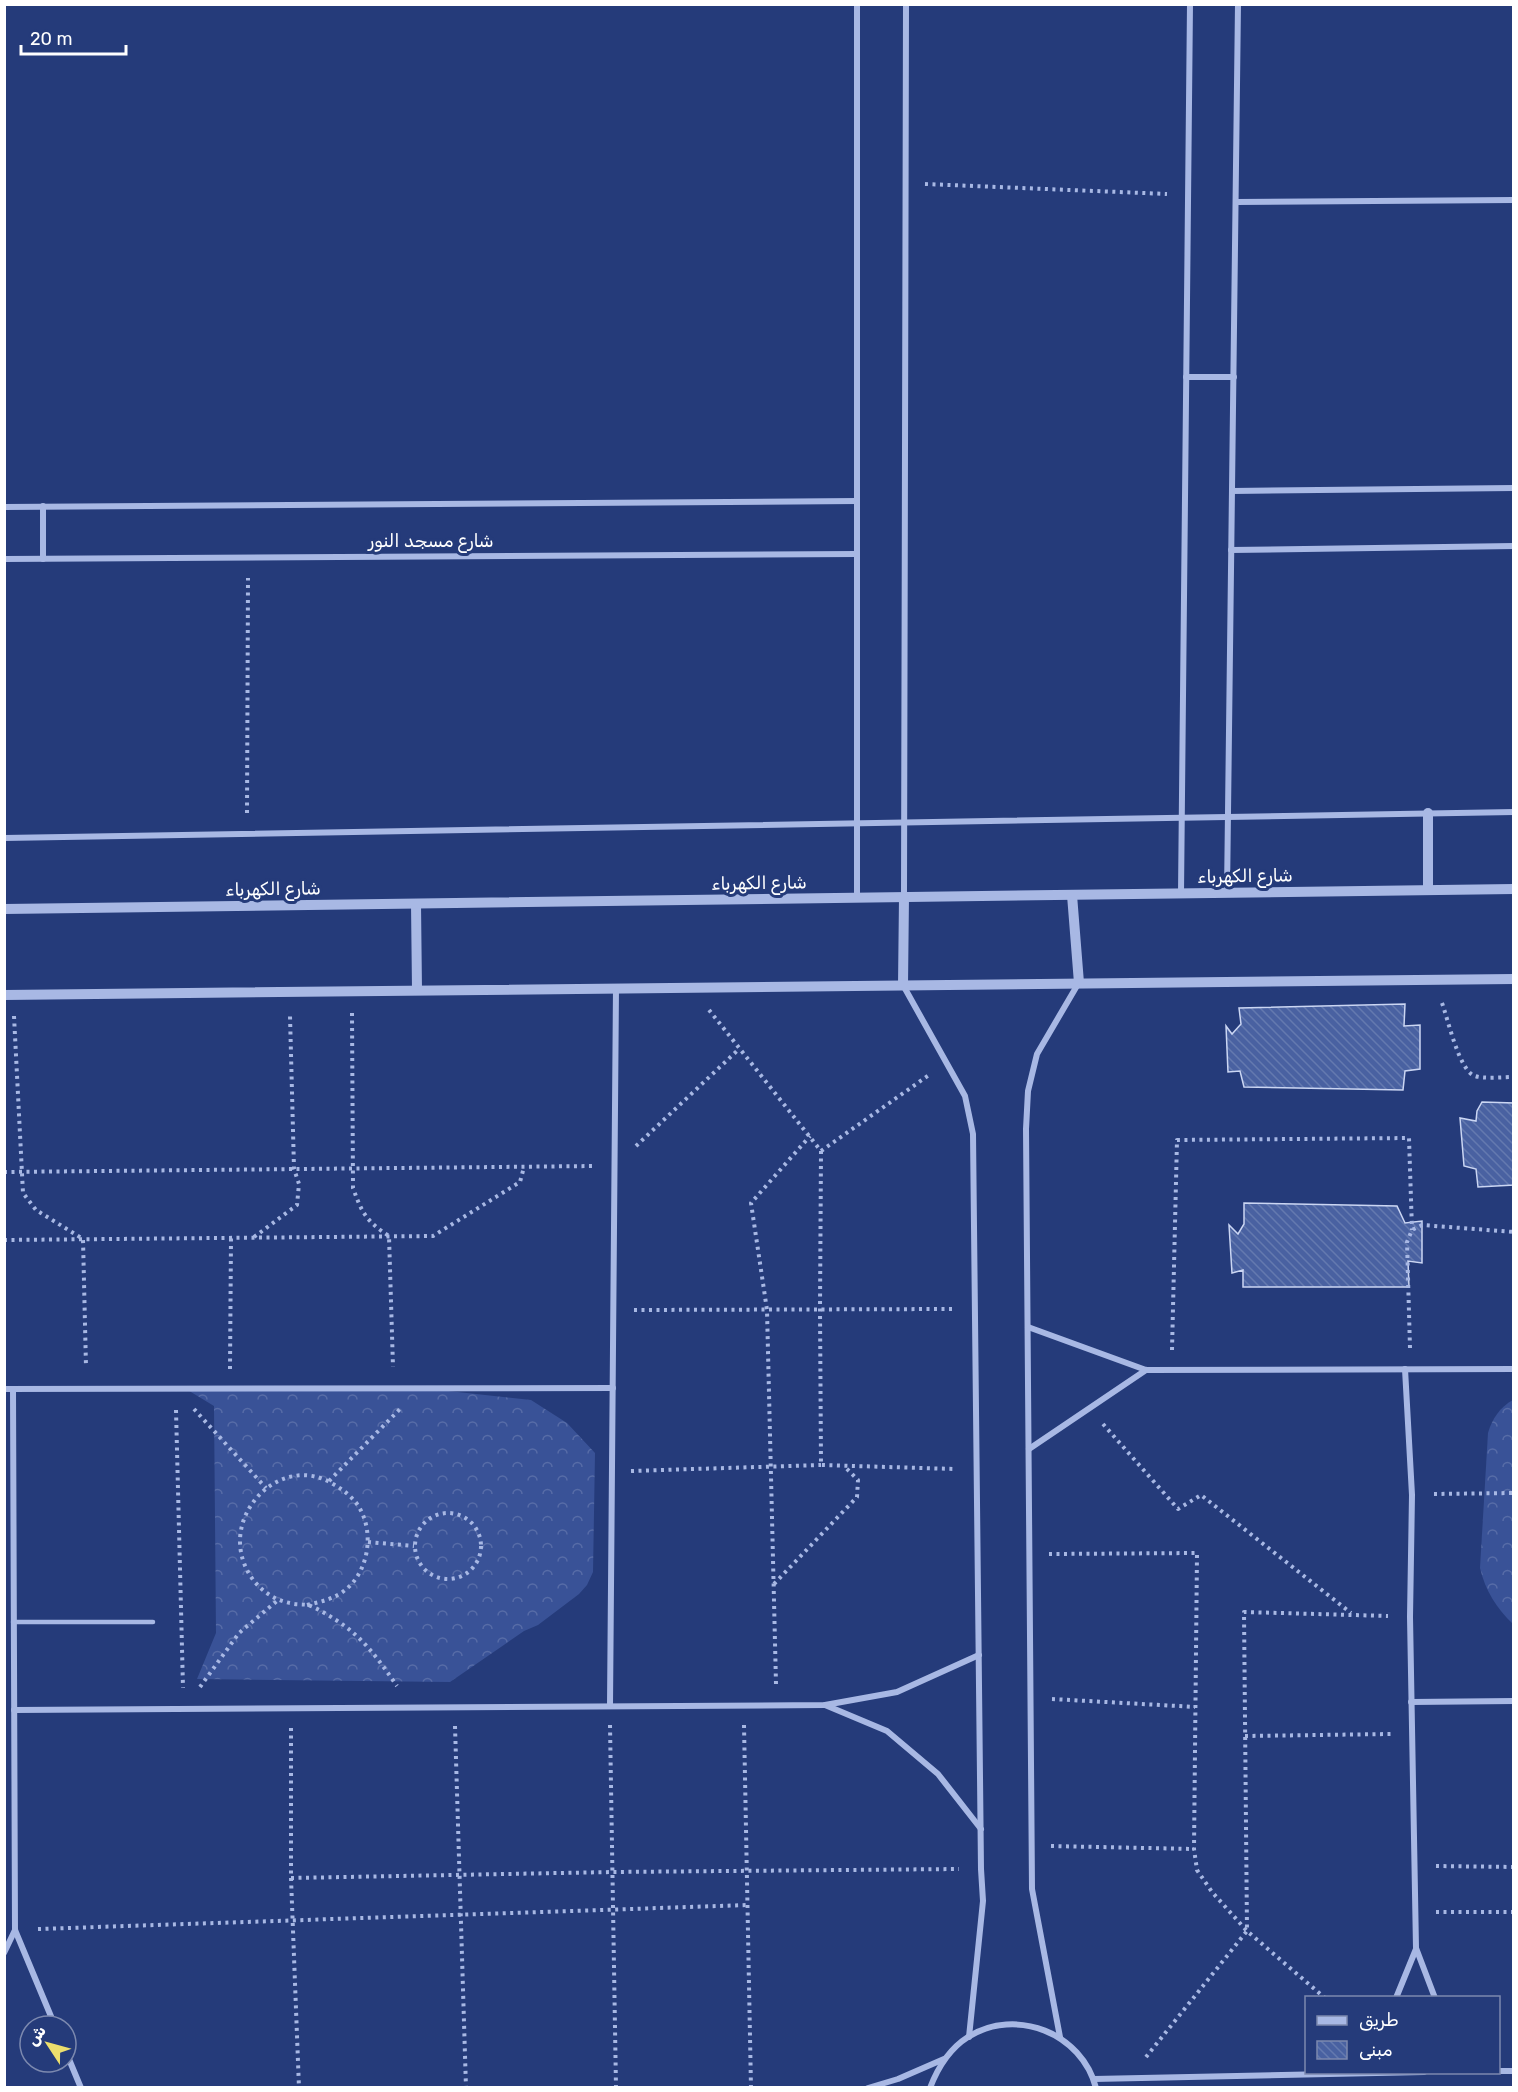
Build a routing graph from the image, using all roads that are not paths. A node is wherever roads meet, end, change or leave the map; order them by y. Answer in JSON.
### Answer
{"nodes":[{"id":1,"x":857,"y":4,"type":"edge"},
{"id":2,"x":906,"y":4,"type":"edge"},
{"id":3,"x":1190,"y":4,"type":"edge"},
{"id":4,"x":1238,"y":4,"type":"edge"},
{"id":5,"x":1514,"y":200,"type":"edge"},
{"id":6,"x":1236,"y":202,"type":"junction"},
{"id":7,"x":1186,"y":377,"type":"junction"},
{"id":8,"x":1234,"y":377,"type":"junction"},
{"id":9,"x":1514,"y":488,"type":"edge"},
{"id":10,"x":1232,"y":491,"type":"junction"},
{"id":11,"x":857,"y":501,"type":"junction"},
{"id":12,"x":43,"y":506,"type":"junction"},
{"id":13,"x":4,"y":507,"type":"edge"},
{"id":14,"x":1514,"y":546,"type":"edge"},
{"id":15,"x":1231,"y":550,"type":"junction"},
{"id":16,"x":857,"y":554,"type":"junction"},
{"id":17,"x":43,"y":559,"type":"junction"},
{"id":18,"x":4,"y":560,"type":"edge"},
{"id":19,"x":1514,"y":812,"type":"edge"},
{"id":20,"x":1428,"y":813,"type":"junction"},
{"id":21,"x":1228,"y":817,"type":"junction"},
{"id":22,"x":1182,"y":818,"type":"junction"},
{"id":23,"x":905,"y":822,"type":"junction"},
{"id":24,"x":857,"y":823,"type":"junction"},
{"id":25,"x":4,"y":838,"type":"edge"},
{"id":26,"x":1514,"y":889,"type":"edge"},
{"id":27,"x":1428,"y":890,"type":"junction"},
{"id":28,"x":1227,"y":893,"type":"junction"},
{"id":29,"x":1181,"y":894,"type":"junction"},
{"id":30,"x":1072,"y":895,"type":"junction"},
{"id":31,"x":904,"y":897,"type":"junction"},
{"id":32,"x":857,"y":898,"type":"junction"},
{"id":33,"x":416,"y":904,"type":"junction"},
{"id":34,"x":4,"y":909,"type":"edge"},
{"id":35,"x":1514,"y":979,"type":"edge"},
{"id":36,"x":1079,"y":983,"type":"junction"},
{"id":37,"x":903,"y":985,"type":"junction"},
{"id":38,"x":616,"y":988,"type":"junction"},
{"id":39,"x":417,"y":990,"type":"junction"},
{"id":40,"x":9,"y":994,"type":"edge"},
{"id":41,"x":1028,"y":1327,"type":"junction"},
{"id":42,"x":1514,"y":1369,"type":"edge"},
{"id":43,"x":1146,"y":1370,"type":"junction"},
{"id":44,"x":1408,"y":1370,"type":"junction"},
{"id":45,"x":613,"y":1388,"type":"junction"},
{"id":46,"x":4,"y":1389,"type":"edge"},
{"id":47,"x":13,"y":1389,"type":"junction"},
{"id":48,"x":1029,"y":1449,"type":"junction"},
{"id":49,"x":13,"y":1622,"type":"junction"},
{"id":50,"x":153,"y":1622,"type":"dead end"},
{"id":51,"x":979,"y":1655,"type":"junction"},
{"id":52,"x":1514,"y":1701,"type":"edge"},
{"id":53,"x":1412,"y":1702,"type":"junction"},
{"id":54,"x":825,"y":1705,"type":"junction"},
{"id":55,"x":610,"y":1706,"type":"junction"},
{"id":56,"x":14,"y":1710,"type":"junction"},
{"id":57,"x":981,"y":1829,"type":"junction"},
{"id":58,"x":15,"y":1930,"type":"junction"},
{"id":59,"x":1416,"y":1948,"type":"junction"},
{"id":60,"x":4,"y":1953,"type":"edge"},
{"id":61,"x":1397,"y":1996,"type":"edge"},
{"id":62,"x":1434,"y":1996,"type":"edge"},
{"id":63,"x":50,"y":2014,"type":"edge"},
{"id":64,"x":969,"y":2037,"type":"junction"},
{"id":65,"x":1060,"y":2037,"type":"junction"},
{"id":66,"x":944,"y":2059,"type":"junction"},
{"id":67,"x":75,"y":2074,"type":"edge"},
{"id":68,"x":1318,"y":2074,"type":"edge"},
{"id":69,"x":1094,"y":2079,"type":"junction"},
{"id":70,"x":81,"y":2088,"type":"edge"},
{"id":71,"x":868,"y":2088,"type":"edge"},
{"id":72,"x":930,"y":2088,"type":"edge"},
{"id":73,"x":1096,"y":2088,"type":"edge"}],
"edges":[{"from":1,"to":11,"type":"street"},
{"from":2,"to":23,"type":"street"},
{"from":3,"to":7,"type":"street"},
{"from":4,"to":6,"type":"street"},
{"from":5,"to":6,"type":"street"},
{"from":6,"to":8,"type":"street"},
{"from":7,"to":8,"type":"street"},
{"from":7,"to":22,"type":"street"},
{"from":8,"to":10,"type":"street"},
{"from":9,"to":10,"type":"street"},
{"from":10,"to":15,"type":"street"},
{"from":11,"to":12,"type":"street","name":"شارع مسجد النور"},
{"from":11,"to":16,"type":"street"},
{"from":12,"to":13,"type":"street","name":"شارع مسجد النور"},
{"from":12,"to":17,"type":"street"},
{"from":14,"to":15,"type":"street"},
{"from":15,"to":21,"type":"street"},
{"from":16,"to":17,"type":"street","name":"شارع مسجد النور"},
{"from":16,"to":24,"type":"street"},
{"from":17,"to":18,"type":"street","name":"شارع مسجد النور"},
{"from":19,"to":20,"type":"street"},
{"from":20,"to":21,"type":"street"},
{"from":20,"to":27,"type":"street"},
{"from":21,"to":22,"type":"street"},
{"from":21,"to":28,"type":"street"},
{"from":22,"to":23,"type":"street"},
{"from":22,"to":29,"type":"street"},
{"from":23,"to":24,"type":"street"},
{"from":23,"to":31,"type":"street"},
{"from":24,"to":25,"type":"street"},
{"from":24,"to":32,"type":"street"},
{"from":26,"to":27,"type":"street","name":"شارع الكهرباء"},
{"from":27,"to":28,"type":"street","name":"شارع الكهرباء"},
{"from":28,"to":29,"type":"street","name":"شارع الكهرباء"},
{"from":29,"to":30,"type":"street","name":"شارع الكهرباء"},
{"from":30,"to":31,"type":"street","name":"شارع الكهرباء"},
{"from":30,"to":36,"type":"street"},
{"from":31,"to":32,"type":"street","name":"شارع الكهرباء"},
{"from":31,"to":37,"type":"street"},
{"from":32,"to":33,"type":"street","name":"شارع الكهرباء"},
{"from":33,"to":34,"type":"street","name":"شارع الكهرباء"},
{"from":33,"to":39,"type":"street"},
{"from":35,"to":36,"type":"street"},
{"from":36,"to":37,"type":"street"},
{"from":36,"to":41,"type":"street"},
{"from":37,"to":38,"type":"street"},
{"from":37,"to":51,"type":"street"},
{"from":38,"to":39,"type":"street"},
{"from":38,"to":45,"type":"street"},
{"from":39,"to":40,"type":"street"},
{"from":41,"to":43,"type":"street"},
{"from":41,"to":48,"type":"street"},
{"from":42,"to":44,"type":"street"},
{"from":43,"to":44,"type":"street"},
{"from":43,"to":48,"type":"street"},
{"from":44,"to":53,"type":"street"},
{"from":45,"to":47,"type":"street"},
{"from":45,"to":55,"type":"street"},
{"from":46,"to":47,"type":"street"},
{"from":47,"to":49,"type":"street"},
{"from":48,"to":65,"type":"street"},
{"from":49,"to":50,"type":"lane"},
{"from":49,"to":56,"type":"street"},
{"from":51,"to":54,"type":"street"},
{"from":51,"to":57,"type":"street"},
{"from":52,"to":53,"type":"street"},
{"from":53,"to":59,"type":"street"},
{"from":54,"to":55,"type":"street"},
{"from":54,"to":57,"type":"street"},
{"from":55,"to":56,"type":"street"},
{"from":56,"to":58,"type":"street"},
{"from":57,"to":64,"type":"street"},
{"from":58,"to":60,"type":"street"},
{"from":58,"to":63,"type":"street"},
{"from":59,"to":61,"type":"street"},
{"from":59,"to":62,"type":"street"},
{"from":64,"to":65,"type":"street"},
{"from":64,"to":66,"type":"street"},
{"from":65,"to":69,"type":"street"},
{"from":66,"to":71,"type":"street"},
{"from":66,"to":72,"type":"street"},
{"from":67,"to":70,"type":"street"},
{"from":68,"to":69,"type":"street"},
{"from":69,"to":73,"type":"street"}]}
